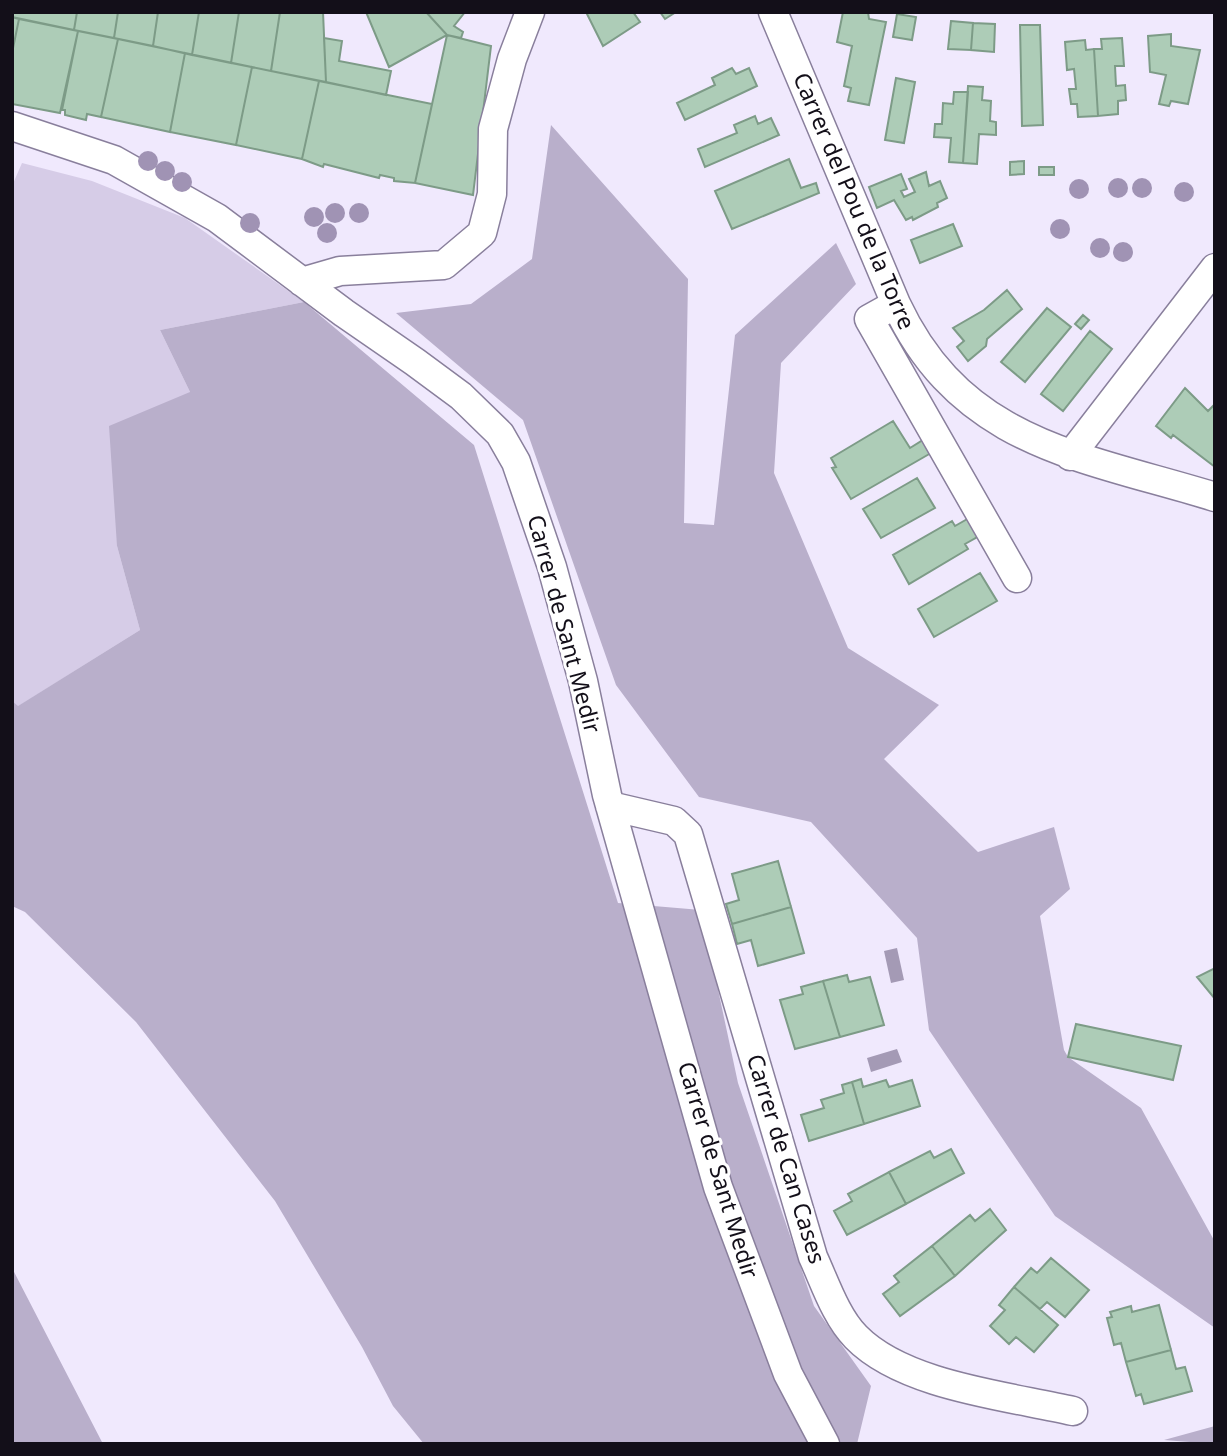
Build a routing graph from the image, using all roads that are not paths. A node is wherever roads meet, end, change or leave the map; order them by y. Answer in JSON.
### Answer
{"nodes":[{"id":1,"x":530,"y":12,"type":"edge"},
{"id":2,"x":773,"y":12,"type":"edge"},
{"id":3,"x":12,"y":126,"type":"edge"},
{"id":4,"x":1215,"y":268,"type":"edge"},
{"id":5,"x":302,"y":282,"type":"junction"},
{"id":6,"x":896,"y":304,"type":"junction"},
{"id":7,"x":1070,"y":456,"type":"junction"},
{"id":8,"x":1215,"y":497,"type":"edge"},
{"id":9,"x":1017,"y":578,"type":"dead end"},
{"id":10,"x":610,"y":806,"type":"junction"},
{"id":11,"x":1073,"y":1411,"type":"dead end"},
{"id":12,"x":825,"y":1444,"type":"edge"}],
"edges":[{"from":1,"to":5,"type":"street"},
{"from":2,"to":6,"type":"street","name":"Carrer del Pou de la Torre"},
{"from":3,"to":5,"type":"street","name":"Carrer de Sant Medir"},
{"from":4,"to":7,"type":"street"},
{"from":5,"to":10,"type":"street","name":"Carrer de Sant Medir"},
{"from":6,"to":7,"type":"street","name":"Carrer del Pou de la Torre"},
{"from":6,"to":9,"type":"street"},
{"from":7,"to":8,"type":"street","name":"Carrer del Pou de la Torre"},
{"from":10,"to":11,"type":"street","name":"Carrer de Can Cases"},
{"from":10,"to":12,"type":"street","name":"Carrer de Sant Medir"}]}
